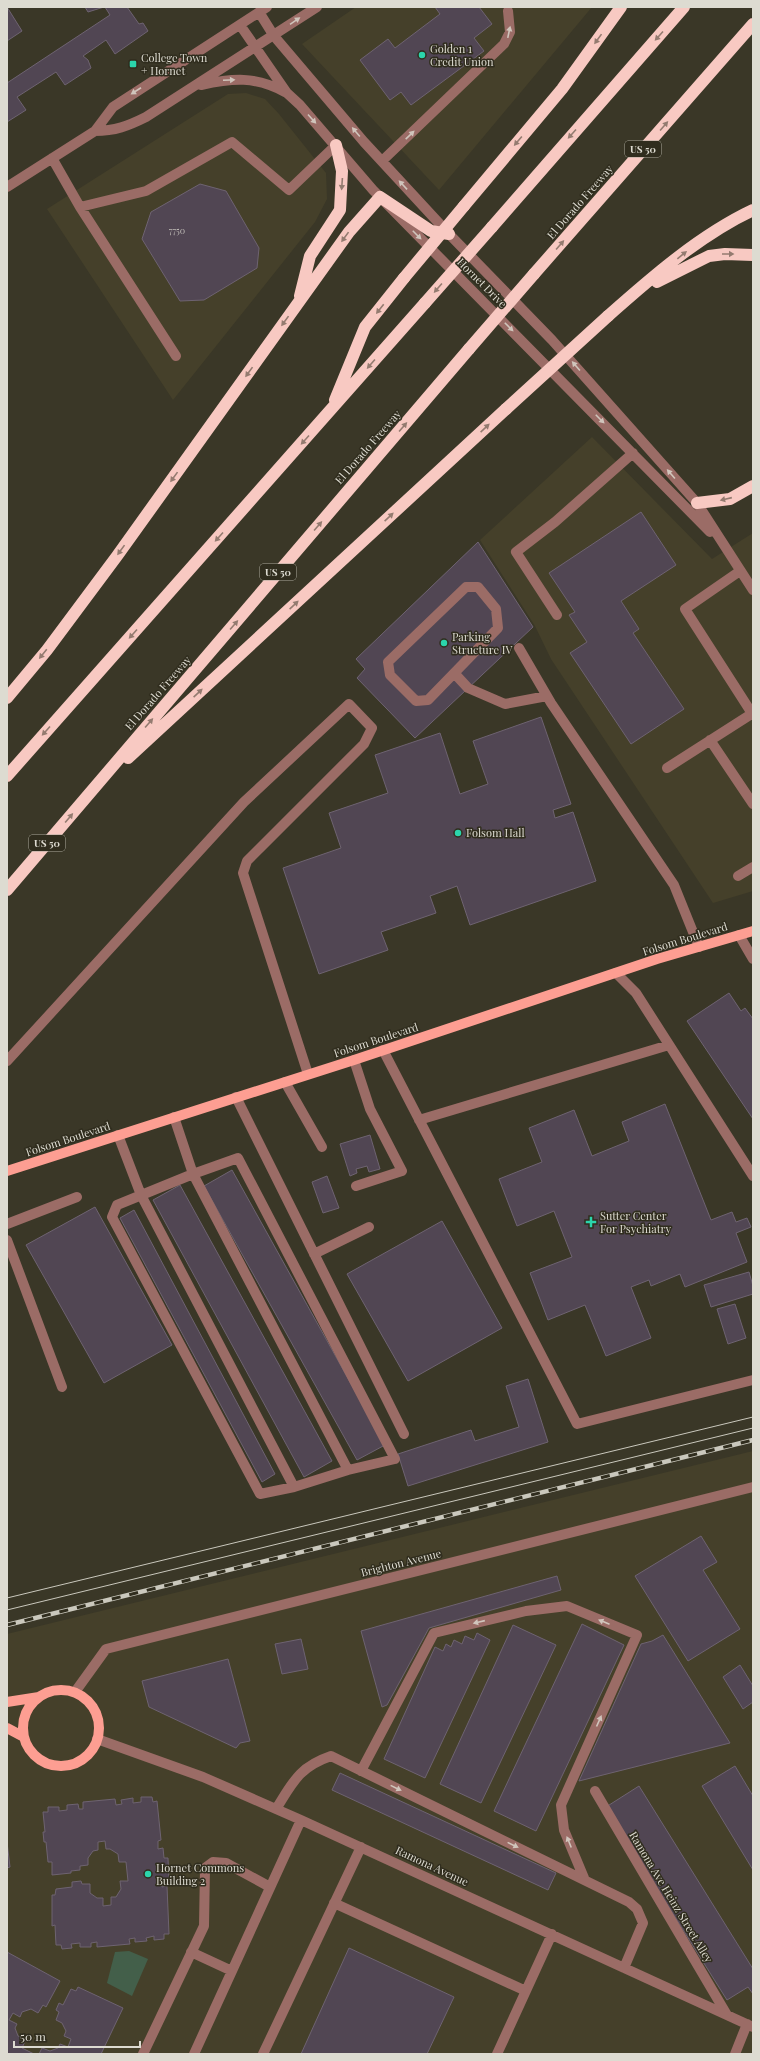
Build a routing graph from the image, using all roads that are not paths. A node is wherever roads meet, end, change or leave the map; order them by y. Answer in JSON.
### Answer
{"nodes":[{"id":1,"x":317,"y":7,"type":"edge"},
{"id":2,"x":621,"y":7,"type":"edge"},
{"id":3,"x":684,"y":7,"type":"edge"},
{"id":4,"x":263,"y":10,"type":"edge"},
{"id":5,"x":508,"y":11,"type":"dead end"},
{"id":6,"x":753,"y":24,"type":"edge"},
{"id":7,"x":240,"y":25,"type":"junction"},
{"id":8,"x":274,"y":36,"type":"junction"},
{"id":9,"x":255,"y":48,"type":"junction"},
{"id":10,"x":191,"y":88,"type":"junction"},
{"id":11,"x":287,"y":93,"type":"junction"},
{"id":12,"x":95,"y":131,"type":"junction"},
{"id":13,"x":336,"y":145,"type":"junction"},
{"id":14,"x":52,"y":158,"type":"junction"},
{"id":15,"x":382,"y":161,"type":"junction"},
{"id":16,"x":7,"y":186,"type":"edge"},
{"id":17,"x":380,"y":197,"type":"junction"},
{"id":18,"x":80,"y":207,"type":"junction"},
{"id":19,"x":753,"y":210,"type":"edge"},
{"id":20,"x":449,"y":234,"type":"junction"},
{"id":21,"x":753,"y":255,"type":"edge"},
{"id":22,"x":630,"y":297,"type":"junction"},
{"id":23,"x":298,"y":303,"type":"junction"},
{"id":24,"x":176,"y":356,"type":"dead end"},
{"id":25,"x":331,"y":410,"type":"junction"},
{"id":26,"x":634,"y":453,"type":"junction"},
{"id":27,"x":753,"y":486,"type":"edge"},
{"id":28,"x":697,"y":504,"type":"junction"},
{"id":29,"x":723,"y":544,"type":"junction"},
{"id":30,"x":740,"y":571,"type":"junction"},
{"id":31,"x":753,"y":590,"type":"edge"},
{"id":32,"x":557,"y":615,"type":"dead end"},
{"id":33,"x":519,"y":648,"type":"dead end"},
{"id":34,"x":455,"y":674,"type":"junction"},
{"id":35,"x":547,"y":696,"type":"junction"},
{"id":36,"x":7,"y":698,"type":"edge"},
{"id":37,"x":753,"y":714,"type":"edge"},
{"id":38,"x":710,"y":740,"type":"junction"},
{"id":39,"x":667,"y":768,"type":"dead end"},
{"id":40,"x":7,"y":776,"type":"edge"},
{"id":41,"x":88,"y":796,"type":"junction"},
{"id":42,"x":753,"y":804,"type":"edge"},
{"id":43,"x":753,"y":867,"type":"edge"},
{"id":44,"x":738,"y":876,"type":"dead end"},
{"id":45,"x":7,"y":890,"type":"edge"},
{"id":46,"x":753,"y":931,"type":"edge"},
{"id":47,"x":739,"y":935,"type":"junction"},
{"id":48,"x":700,"y":947,"type":"junction"},
{"id":49,"x":753,"y":959,"type":"edge"},
{"id":50,"x":616,"y":973,"type":"junction"},
{"id":51,"x":669,"y":1045,"type":"junction"},
{"id":52,"x":383,"y":1050,"type":"junction"},
{"id":53,"x":354,"y":1060,"type":"junction"},
{"id":54,"x":7,"y":1062,"type":"edge"},
{"id":55,"x":308,"y":1074,"type":"junction"},
{"id":56,"x":285,"y":1082,"type":"junction"},
{"id":57,"x":236,"y":1097,"type":"junction"},
{"id":58,"x":174,"y":1117,"type":"junction"},
{"id":59,"x":419,"y":1120,"type":"junction"},
{"id":60,"x":118,"y":1135,"type":"junction"},
{"id":61,"x":322,"y":1147,"type":"dead end"},
{"id":62,"x":7,"y":1171,"type":"edge"},
{"id":63,"x":193,"y":1174,"type":"junction"},
{"id":64,"x":753,"y":1176,"type":"edge"},
{"id":65,"x":356,"y":1186,"type":"dead end"},
{"id":66,"x":141,"y":1195,"type":"junction"},
{"id":67,"x":77,"y":1197,"type":"dead end"},
{"id":68,"x":7,"y":1224,"type":"edge"},
{"id":69,"x":369,"y":1227,"type":"dead end"},
{"id":70,"x":7,"y":1240,"type":"edge"},
{"id":71,"x":314,"y":1254,"type":"junction"},
{"id":72,"x":753,"y":1380,"type":"edge"},
{"id":73,"x":62,"y":1387,"type":"dead end"},
{"id":74,"x":404,"y":1434,"type":"dead end"},
{"id":75,"x":348,"y":1470,"type":"junction"},
{"id":76,"x":294,"y":1487,"type":"junction"},
{"id":77,"x":752,"y":1489,"type":"edge"},
{"id":78,"x":75,"y":1692,"type":"junction"},
{"id":79,"x":39,"y":1697,"type":"junction"},
{"id":80,"x":7,"y":1702,"type":"edge"},
{"id":81,"x":7,"y":1728,"type":"edge"},
{"id":82,"x":24,"y":1737,"type":"junction"},
{"id":83,"x":97,"y":1739,"type":"junction"},
{"id":84,"x":361,"y":1771,"type":"junction"},
{"id":85,"x":595,"y":1791,"type":"dead end"},
{"id":86,"x":276,"y":1809,"type":"junction"},
{"id":87,"x":301,"y":1820,"type":"junction"},
{"id":88,"x":361,"y":1847,"type":"junction"},
{"id":89,"x":584,"y":1878,"type":"junction"},
{"id":90,"x":270,"y":1887,"type":"junction"},
{"id":91,"x":334,"y":1904,"type":"junction"},
{"id":92,"x":552,"y":1934,"type":"junction"},
{"id":93,"x":191,"y":1952,"type":"junction"},
{"id":94,"x":624,"y":1968,"type":"junction"},
{"id":95,"x":232,"y":1971,"type":"junction"},
{"id":96,"x":526,"y":1991,"type":"junction"},
{"id":97,"x":727,"y":2015,"type":"junction"},
{"id":98,"x":750,"y":2025,"type":"edge"},
{"id":99,"x":143,"y":2054,"type":"edge"},
{"id":100,"x":194,"y":2054,"type":"edge"},
{"id":101,"x":263,"y":2054,"type":"edge"},
{"id":102,"x":497,"y":2054,"type":"edge"},
{"id":103,"x":735,"y":2054,"type":"edge"}],
"edges":[{"from":8,"to":1,"type":"street","one_way":true},
{"from":2,"to":25,"type":"highway","one_way":true,"bridge":true},
{"from":3,"to":25,"type":"highway","one_way":true,"bridge":true},
{"from":4,"to":7,"type":"street"},
{"from":4,"to":8,"type":"street","name":"Hornet Drive"},
{"from":15,"to":5,"type":"street","one_way":true},
{"from":41,"to":6,"type":"highway","name":"El Dorado Freeway","number":"US 50","one_way":true,"bridge":true},
{"from":7,"to":9,"type":"street","name":"Hornet Drive"},
{"from":7,"to":12,"type":"street","one_way":true},
{"from":8,"to":9,"type":"street"},
{"from":15,"to":8,"type":"street","name":"Hornet Drive","one_way":true},
{"from":9,"to":10,"type":"street"},
{"from":9,"to":11,"type":"street","name":"Hornet Drive"},
{"from":10,"to":11,"type":"street","one_way":true},
{"from":10,"to":12,"type":"street"},
{"from":11,"to":13,"type":"street","name":"Hornet Drive","one_way":true},
{"from":12,"to":14,"type":"street"},
{"from":13,"to":17,"type":"street","name":"Hornet Drive"},
{"from":13,"to":18,"type":"street"},
{"from":13,"to":23,"type":"highway","one_way":true},
{"from":14,"to":16,"type":"street"},
{"from":14,"to":18,"type":"street"},
{"from":20,"to":15,"type":"street","name":"Hornet Drive","one_way":true},
{"from":17,"to":20,"type":"highway"},
{"from":17,"to":23,"type":"highway","one_way":true},
{"from":17,"to":26,"type":"street","name":"Hornet Drive","one_way":true},
{"from":18,"to":24,"type":"street"},
{"from":22,"to":19,"type":"highway","one_way":true},
{"from":28,"to":20,"type":"street","name":"Hornet Drive","one_way":true},
{"from":22,"to":21,"type":"highway","one_way":true},
{"from":41,"to":22,"type":"highway","one_way":true,"bridge":true},
{"from":23,"to":36,"type":"highway","one_way":true},
{"from":25,"to":40,"type":"highway","one_way":true},
{"from":26,"to":29,"type":"street","name":"Hornet Drive"},
{"from":26,"to":32,"type":"street"},
{"from":27,"to":28,"type":"highway","one_way":true},
{"from":28,"to":29,"type":"street","name":"Hornet Drive"},
{"from":29,"to":30,"type":"street","name":"Hornet Drive"},
{"from":30,"to":31,"type":"street","name":"Hornet Drive"},
{"from":30,"to":37,"type":"street"},
{"from":33,"to":35,"type":"street"},
{"from":34,"to":34,"type":"street"},
{"from":34,"to":35,"type":"street"},
{"from":35,"to":48,"type":"street"},
{"from":37,"to":38,"type":"street"},
{"from":38,"to":39,"type":"street"},
{"from":38,"to":42,"type":"street"},
{"from":45,"to":41,"type":"highway","name":"El Dorado Freeway","number":"US 50","one_way":true},
{"from":43,"to":44,"type":"street"},
{"from":46,"to":47,"type":"main road","name":"Folsom Boulevard"},
{"from":47,"to":48,"type":"main road","name":"Folsom Boulevard"},
{"from":47,"to":49,"type":"street"},
{"from":48,"to":50,"type":"main road","name":"Folsom Boulevard"},
{"from":50,"to":51,"type":"street"},
{"from":50,"to":52,"type":"main road","name":"Folsom Boulevard"},
{"from":51,"to":59,"type":"street"},
{"from":51,"to":64,"type":"street"},
{"from":52,"to":53,"type":"main road","name":"Folsom Boulevard"},
{"from":52,"to":59,"type":"street"},
{"from":53,"to":55,"type":"main road","name":"Folsom Boulevard"},
{"from":53,"to":65,"type":"street"},
{"from":54,"to":55,"type":"street"},
{"from":55,"to":56,"type":"main road","name":"Folsom Boulevard"},
{"from":56,"to":57,"type":"main road","name":"Folsom Boulevard"},
{"from":56,"to":61,"type":"street"},
{"from":57,"to":58,"type":"main road","name":"Folsom Boulevard"},
{"from":57,"to":71,"type":"street"},
{"from":58,"to":60,"type":"main road","name":"Folsom Boulevard"},
{"from":58,"to":63,"type":"street"},
{"from":59,"to":72,"type":"street"},
{"from":60,"to":62,"type":"main road","name":"Folsom Boulevard"},
{"from":60,"to":66,"type":"street"},
{"from":63,"to":66,"type":"street"},
{"from":63,"to":75,"type":"street"},
{"from":63,"to":75,"type":"street"},
{"from":66,"to":76,"type":"street"},
{"from":66,"to":76,"type":"street"},
{"from":67,"to":68,"type":"street"},
{"from":69,"to":71,"type":"street"},
{"from":70,"to":73,"type":"street"},
{"from":71,"to":74,"type":"street"},
{"from":75,"to":76,"type":"street"},
{"from":77,"to":78,"type":"street","name":"Brighton Avenue"},
{"from":78,"to":79,"type":"main road"},
{"from":78,"to":83,"type":"main road"},
{"from":79,"to":80,"type":"main road"},
{"from":79,"to":82,"type":"main road"},
{"from":81,"to":82,"type":"main road"},
{"from":82,"to":83,"type":"main road"},
{"from":83,"to":86,"type":"street","name":"Ramona Avenue"},
{"from":84,"to":86,"type":"street"},
{"from":84,"to":89,"type":"street","one_way":true},
{"from":89,"to":84,"type":"street","one_way":true},
{"from":85,"to":97,"type":"street","name":"Ramona Ave Heinz Street Alley"},
{"from":86,"to":87,"type":"street","name":"Ramona Avenue"},
{"from":87,"to":88,"type":"street","name":"Ramona Avenue"},
{"from":87,"to":90,"type":"street"},
{"from":88,"to":91,"type":"street"},
{"from":88,"to":92,"type":"street","name":"Ramona Avenue"},
{"from":89,"to":94,"type":"street"},
{"from":90,"to":93,"type":"street"},
{"from":90,"to":95,"type":"street"},
{"from":91,"to":96,"type":"street"},
{"from":91,"to":101,"type":"street"},
{"from":92,"to":94,"type":"street","name":"Ramona Avenue"},
{"from":92,"to":96,"type":"street"},
{"from":93,"to":95,"type":"street"},
{"from":93,"to":99,"type":"street"},
{"from":94,"to":97,"type":"street","name":"Ramona Avenue"},
{"from":95,"to":100,"type":"street"},
{"from":96,"to":102,"type":"street"},
{"from":97,"to":98,"type":"street","name":"Ramona Avenue"},
{"from":98,"to":103,"type":"street"}]}
